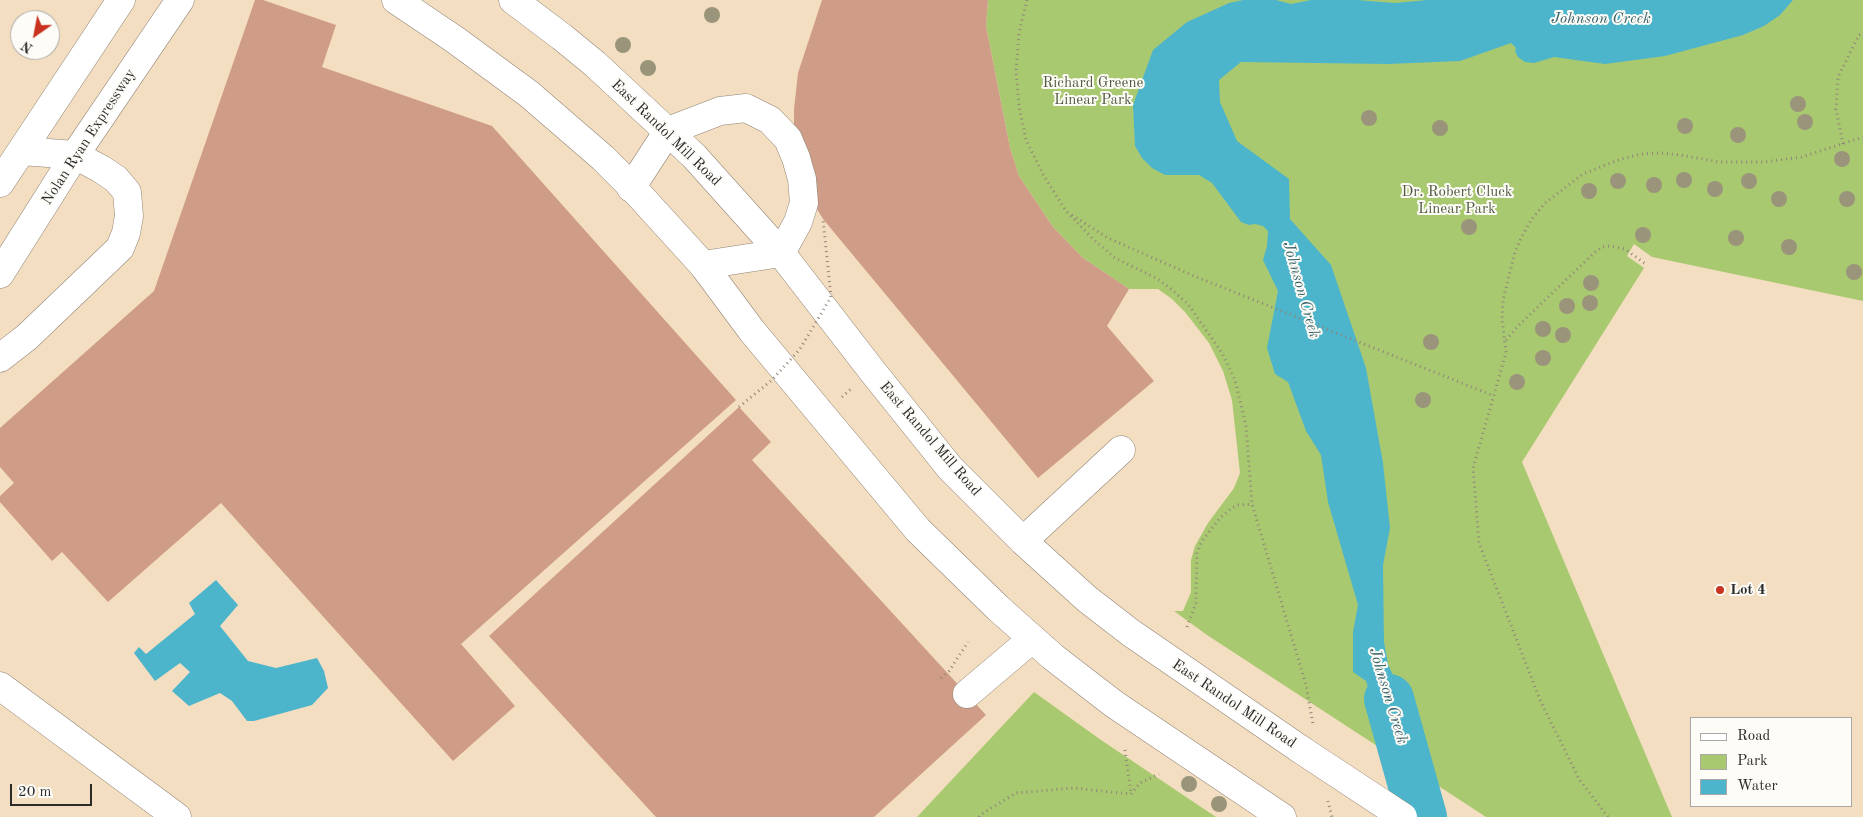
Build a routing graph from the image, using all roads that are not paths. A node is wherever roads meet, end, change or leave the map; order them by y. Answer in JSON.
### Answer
{"nodes":[{"id":1,"x":121,"y":0,"type":"edge"},
{"id":2,"x":180,"y":0,"type":"edge"},
{"id":3,"x":396,"y":0,"type":"edge"},
{"id":4,"x":513,"y":0,"type":"edge"},
{"id":5,"x":668,"y":131,"type":"junction"},
{"id":6,"x":22,"y":151,"type":"junction"},
{"id":7,"x":75,"y":155,"type":"junction"},
{"id":8,"x":0,"y":183,"type":"edge"},
{"id":9,"x":632,"y":188,"type":"junction"},
{"id":10,"x":780,"y":253,"type":"junction"},
{"id":11,"x":703,"y":266,"type":"junction"},
{"id":12,"x":0,"y":274,"type":"edge"},
{"id":13,"x":0,"y":358,"type":"edge"},
{"id":14,"x":1121,"y":450,"type":"dead end"},
{"id":15,"x":1023,"y":541,"type":"junction"},
{"id":16,"x":1032,"y":639,"type":"junction"},
{"id":17,"x":0,"y":686,"type":"edge"},
{"id":18,"x":967,"y":694,"type":"dead end"},
{"id":19,"x":176,"y":817,"type":"edge"},
{"id":20,"x":1282,"y":817,"type":"edge"},
{"id":21,"x":1403,"y":817,"type":"edge"}],
"edges":[{"from":1,"to":6,"type":"main road"},
{"from":2,"to":7,"type":"main road","name":"Nolan Ryan Expressway"},
{"from":3,"to":9,"type":"main road"},
{"from":4,"to":5,"type":"main road","name":"East Randol Mill Road"},
{"from":5,"to":9,"type":"main road"},
{"from":5,"to":10,"type":"main road","name":"East Randol Mill Road"},
{"from":5,"to":10,"type":"main road"},
{"from":6,"to":7,"type":"main road"},
{"from":6,"to":8,"type":"main road"},
{"from":7,"to":12,"type":"main road","name":"Nolan Ryan Expressway"},
{"from":7,"to":13,"type":"main road"},
{"from":9,"to":11,"type":"main road"},
{"from":10,"to":11,"type":"main road"},
{"from":10,"to":15,"type":"main road","name":"East Randol Mill Road"},
{"from":11,"to":16,"type":"main road"},
{"from":14,"to":15,"type":"main road"},
{"from":15,"to":21,"type":"main road","name":"East Randol Mill Road","bridge":true},
{"from":16,"to":18,"type":"main road"},
{"from":16,"to":20,"type":"main road"},
{"from":17,"to":19,"type":"main road"}]}
